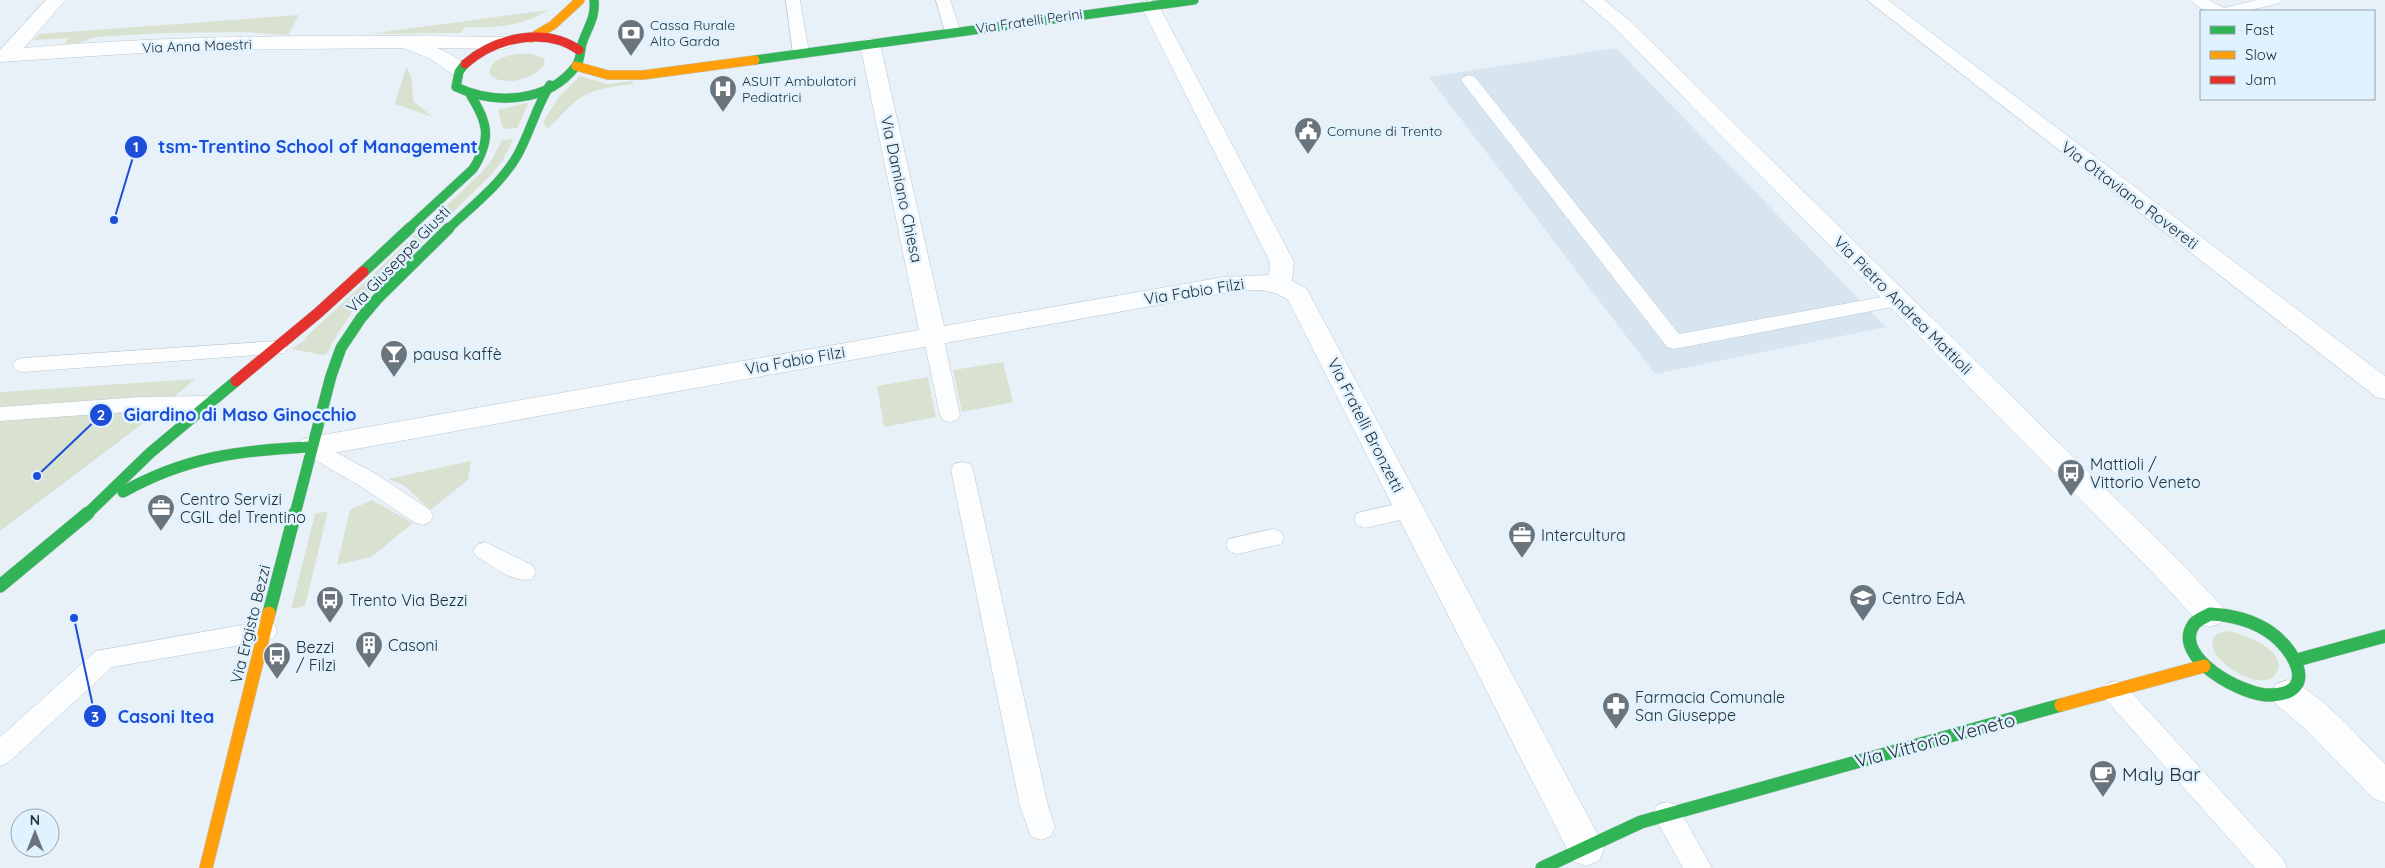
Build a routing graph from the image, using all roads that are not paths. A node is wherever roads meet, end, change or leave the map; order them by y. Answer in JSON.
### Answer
{"nodes":[{"id":1,"x":56,"y":0,"type":"edge"},
{"id":2,"x":580,"y":0,"type":"edge"},
{"id":3,"x":594,"y":0,"type":"edge"},
{"id":4,"x":793,"y":0,"type":"edge"},
{"id":5,"x":943,"y":0,"type":"edge"},
{"id":6,"x":1194,"y":0,"type":"edge"},
{"id":7,"x":1592,"y":0,"type":"edge"},
{"id":8,"x":1876,"y":0,"type":"edge"},
{"id":9,"x":2198,"y":0,"type":"edge"},
{"id":10,"x":2274,"y":0,"type":"edge"},
{"id":11,"x":1150,"y":6,"type":"junction"},
{"id":12,"x":2216,"y":10,"type":"edge"},
{"id":13,"x":2233,"y":10,"type":"edge"},
{"id":14,"x":952,"y":32,"type":"junction"},
{"id":15,"x":531,"y":38,"type":"junction"},
{"id":16,"x":394,"y":42,"type":"junction"},
{"id":17,"x":503,"y":43,"type":"junction"},
{"id":18,"x":870,"y":44,"type":"junction"},
{"id":19,"x":579,"y":50,"type":"junction"},
{"id":20,"x":801,"y":53,"type":"junction"},
{"id":21,"x":3,"y":55,"type":"edge"},
{"id":22,"x":576,"y":66,"type":"junction"},
{"id":23,"x":459,"y":70,"type":"junction"},
{"id":24,"x":1469,"y":80,"type":"dead end"},
{"id":25,"x":550,"y":85,"type":"junction"},
{"id":26,"x":471,"y":96,"type":"junction"},
{"id":27,"x":1280,"y":284,"type":"junction"},
{"id":28,"x":1898,"y":300,"type":"junction"},
{"id":29,"x":933,"y":335,"type":"junction"},
{"id":30,"x":194,"y":337,"type":"dead end"},
{"id":31,"x":277,"y":348,"type":"junction"},
{"id":32,"x":176,"y":355,"type":"junction"},
{"id":33,"x":23,"y":365,"type":"dead end"},
{"id":34,"x":2385,"y":390,"type":"edge"},
{"id":35,"x":209,"y":403,"type":"junction"},
{"id":36,"x":0,"y":414,"type":"edge"},
{"id":37,"x":950,"y":415,"type":"dead end"},
{"id":38,"x":311,"y":447,"type":"junction"},
{"id":39,"x":962,"y":470,"type":"dead end"},
{"id":40,"x":1410,"y":510,"type":"junction"},
{"id":41,"x":87,"y":514,"type":"junction"},
{"id":42,"x":422,"y":516,"type":"dead end"},
{"id":43,"x":1365,"y":519,"type":"dead end"},
{"id":44,"x":1273,"y":538,"type":"dead end"},
{"id":45,"x":1237,"y":545,"type":"dead end"},
{"id":46,"x":485,"y":551,"type":"dead end"},
{"id":47,"x":524,"y":572,"type":"dead end"},
{"id":48,"x":0,"y":586,"type":"edge"},
{"id":49,"x":2210,"y":614,"type":"junction"},
{"id":50,"x":265,"y":631,"type":"junction"},
{"id":51,"x":2385,"y":636,"type":"edge"},
{"id":52,"x":2297,"y":660,"type":"junction"},
{"id":53,"x":2204,"y":666,"type":"junction"},
{"id":54,"x":2115,"y":692,"type":"junction"},
{"id":55,"x":2288,"y":694,"type":"junction"},
{"id":56,"x":0,"y":754,"type":"edge"},
{"id":57,"x":2385,"y":787,"type":"edge"},
{"id":58,"x":1667,"y":814,"type":"junction"},
{"id":59,"x":1041,"y":827,"type":"dead end"},
{"id":60,"x":1586,"y":849,"type":"junction"},
{"id":61,"x":206,"y":868,"type":"edge"},
{"id":62,"x":1542,"y":868,"type":"edge"},
{"id":63,"x":1698,"y":868,"type":"edge"},
{"id":64,"x":2273,"y":868,"type":"edge"}],
"edges":[{"from":1,"to":21,"type":"street"},
{"from":2,"to":15,"type":"street"},
{"from":3,"to":19,"type":"street"},
{"from":4,"to":20,"type":"lane"},
{"from":5,"to":14,"type":"lane","name":"Via Fratelli Perini"},
{"from":6,"to":11,"type":"street","name":"Via Fratelli Perini"},
{"from":7,"to":28,"type":"street","name":"Via Pietro Andrea Mattioli"},
{"from":8,"to":34,"type":"street","name":"Via Ottaviano Rovereti"},
{"from":9,"to":12,"type":"lane"},
{"from":10,"to":13,"type":"lane"},
{"from":11,"to":14,"type":"street","name":"Via Fratelli Perini"},
{"from":11,"to":27,"type":"street"},
{"from":14,"to":18,"type":"street","name":"Via Fratelli Perini"},
{"from":15,"to":17,"type":"street"},
{"from":15,"to":19,"type":"street"},
{"from":16,"to":17,"type":"street","name":"Via Anna Maestri"},
{"from":16,"to":21,"type":"street","name":"Via Anna Maestri"},
{"from":16,"to":23,"type":"street","name":"Via Anna Maestri"},
{"from":17,"to":23,"type":"street"},
{"from":18,"to":20,"type":"street","name":"Via Fratelli Perini"},
{"from":18,"to":29,"type":"street","name":"Via Damiano Chiesa"},
{"from":19,"to":22,"type":"street"},
{"from":20,"to":22,"type":"street","name":"Via Fratelli Perini"},
{"from":22,"to":25,"type":"street","name":"Via Giuseppe Giusti"},
{"from":23,"to":26,"type":"street","name":"Via Giuseppe Giusti"},
{"from":24,"to":28,"type":"lane"},
{"from":25,"to":26,"type":"street","name":"Via Giuseppe Giusti"},
{"from":25,"to":38,"type":"street","name":"Via Giuseppe Giusti"},
{"from":26,"to":31,"type":"street","name":"Via Giuseppe Giusti"},
{"from":27,"to":29,"type":"street","name":"Via Fabio Filzi"},
{"from":27,"to":40,"type":"street","name":"Via Fratelli Bronzetti"},
{"from":28,"to":49,"type":"street","name":"Via Pietro Andrea Mattioli"},
{"from":29,"to":37,"type":"lane"},
{"from":29,"to":38,"type":"street","name":"Via Fabio Filzi"},
{"from":30,"to":32,"type":"lane"},
{"from":31,"to":32,"type":"lane"},
{"from":31,"to":35,"type":"street","name":"Via Giuseppe Giusti"},
{"from":32,"to":33,"type":"lane"},
{"from":35,"to":36,"type":"lane"},
{"from":35,"to":41,"type":"street","name":"Via Giuseppe Giusti"},
{"from":38,"to":41,"type":"street","name":"Via Giuseppe Giusti"},
{"from":38,"to":42,"type":"lane"},
{"from":38,"to":50,"type":"street","name":"Via Ergisto Bezzi"},
{"from":39,"to":59,"type":"lane"},
{"from":40,"to":43,"type":"lane"},
{"from":40,"to":60,"type":"street","name":"Via Fratelli Bronzetti"},
{"from":41,"to":48,"type":"street","name":"Via Giuseppe Giusti"},
{"from":44,"to":45,"type":"lane"},
{"from":46,"to":47,"type":"lane"},
{"from":49,"to":52,"type":"street"},
{"from":49,"to":53,"type":"street"},
{"from":50,"to":56,"type":"lane"},
{"from":50,"to":61,"type":"street","name":"Via Ergisto Bezzi"},
{"from":51,"to":52,"type":"street"},
{"from":52,"to":55,"type":"street"},
{"from":53,"to":54,"type":"street","name":"Via Vittorio Veneto"},
{"from":53,"to":55,"type":"street"},
{"from":54,"to":58,"type":"street","name":"Via Vittorio Veneto"},
{"from":54,"to":64,"type":"lane"},
{"from":55,"to":57,"type":"street"},
{"from":58,"to":60,"type":"street","name":"Via Vittorio Veneto"},
{"from":58,"to":63,"type":"lane"},
{"from":60,"to":62,"type":"street","name":"Via Vittorio Veneto"}]}
